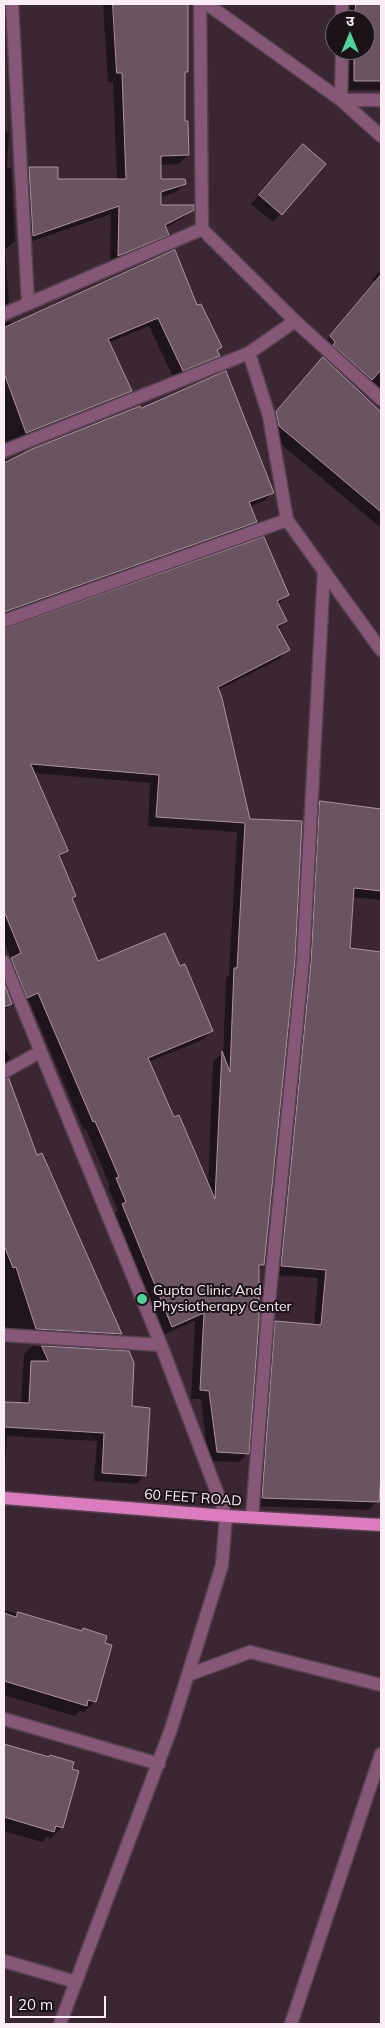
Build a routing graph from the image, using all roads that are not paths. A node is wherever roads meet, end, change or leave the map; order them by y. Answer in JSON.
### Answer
{"nodes":[{"id":1,"x":12,"y":4,"type":"edge"},
{"id":2,"x":200,"y":4,"type":"edge"},
{"id":3,"x":207,"y":4,"type":"edge"},
{"id":4,"x":342,"y":60,"type":"edge"},
{"id":5,"x":341,"y":100,"type":"junction"},
{"id":6,"x":381,"y":100,"type":"edge"},
{"id":7,"x":381,"y":136,"type":"edge"},
{"id":8,"x":202,"y":229,"type":"junction"},
{"id":9,"x":28,"y":302,"type":"junction"},
{"id":10,"x":4,"y":314,"type":"edge"},
{"id":11,"x":295,"y":321,"type":"junction"},
{"id":12,"x":249,"y":353,"type":"junction"},
{"id":13,"x":381,"y":399,"type":"edge"},
{"id":14,"x":4,"y":451,"type":"edge"},
{"id":15,"x":287,"y":520,"type":"junction"},
{"id":16,"x":324,"y":571,"type":"junction"},
{"id":17,"x":4,"y":621,"type":"edge"},
{"id":18,"x":381,"y":650,"type":"edge"},
{"id":19,"x":4,"y":962,"type":"edge"},
{"id":20,"x":40,"y":1052,"type":"junction"},
{"id":21,"x":4,"y":1072,"type":"edge"},
{"id":22,"x":4,"y":1335,"type":"edge"},
{"id":23,"x":161,"y":1345,"type":"junction"},
{"id":24,"x":4,"y":1498,"type":"edge"},
{"id":25,"x":226,"y":1516,"type":"junction"},
{"id":26,"x":252,"y":1517,"type":"junction"},
{"id":27,"x":381,"y":1525,"type":"edge"},
{"id":28,"x":188,"y":1675,"type":"junction"},
{"id":29,"x":381,"y":1685,"type":"edge"},
{"id":30,"x":4,"y":1719,"type":"edge"},
{"id":31,"x":381,"y":1754,"type":"edge"},
{"id":32,"x":159,"y":1764,"type":"junction"},
{"id":33,"x":4,"y":1961,"type":"edge"},
{"id":34,"x":76,"y":1982,"type":"junction"},
{"id":35,"x":60,"y":2024,"type":"edge"},
{"id":36,"x":291,"y":2024,"type":"edge"}],
"edges":[{"from":1,"to":9,"type":"street"},
{"from":2,"to":8,"type":"street"},
{"from":3,"to":5,"type":"street"},
{"from":4,"to":5,"type":"street"},
{"from":5,"to":6,"type":"street"},
{"from":5,"to":7,"type":"street"},
{"from":8,"to":9,"type":"street"},
{"from":8,"to":11,"type":"street"},
{"from":9,"to":10,"type":"street"},
{"from":11,"to":12,"type":"street"},
{"from":11,"to":13,"type":"street"},
{"from":12,"to":14,"type":"street"},
{"from":12,"to":15,"type":"street"},
{"from":15,"to":16,"type":"street"},
{"from":15,"to":17,"type":"street"},
{"from":16,"to":18,"type":"street"},
{"from":16,"to":26,"type":"street"},
{"from":19,"to":20,"type":"street"},
{"from":20,"to":21,"type":"street"},
{"from":20,"to":23,"type":"street"},
{"from":22,"to":23,"type":"street"},
{"from":23,"to":25,"type":"street"},
{"from":24,"to":25,"type":"main road","name":"60 FEET ROAD"},
{"from":25,"to":26,"type":"main road","name":"60 FEET ROAD"},
{"from":25,"to":28,"type":"street"},
{"from":26,"to":27,"type":"main road","name":"60 FEET ROAD"},
{"from":28,"to":29,"type":"street"},
{"from":28,"to":32,"type":"street"},
{"from":30,"to":32,"type":"street"},
{"from":31,"to":36,"type":"street"},
{"from":32,"to":34,"type":"street"},
{"from":33,"to":34,"type":"street"},
{"from":34,"to":35,"type":"street"}]}
